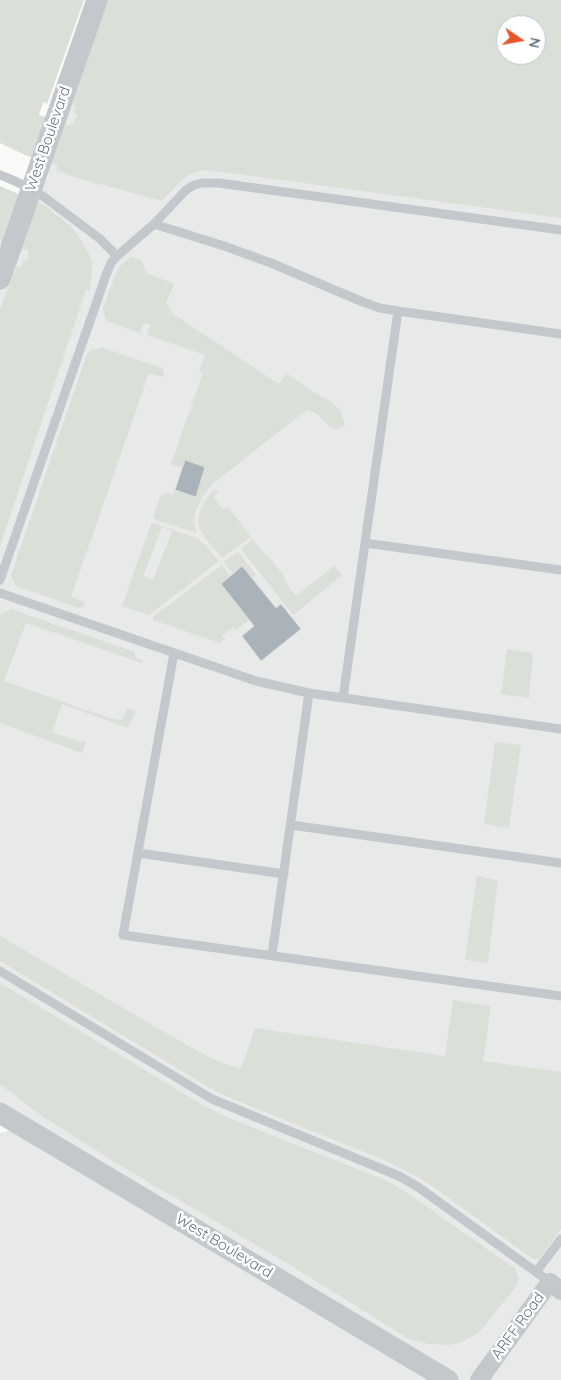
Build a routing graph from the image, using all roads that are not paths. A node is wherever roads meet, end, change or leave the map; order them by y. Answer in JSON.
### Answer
{"nodes":[{"id":1,"x":97,"y":0,"type":"edge"},
{"id":2,"x":0,"y":175,"type":"edge"},
{"id":3,"x":154,"y":224,"type":"junction"},
{"id":4,"x":561,"y":230,"type":"edge"},
{"id":5,"x":117,"y":256,"type":"junction"},
{"id":6,"x":0,"y":279,"type":"edge"},
{"id":7,"x":398,"y":311,"type":"junction"},
{"id":8,"x":561,"y":334,"type":"edge"},
{"id":9,"x":365,"y":543,"type":"junction"},
{"id":10,"x":561,"y":570,"type":"edge"},
{"id":11,"x":0,"y":580,"type":"edge"},
{"id":12,"x":0,"y":593,"type":"edge"},
{"id":13,"x":174,"y":653,"type":"junction"},
{"id":14,"x":309,"y":693,"type":"junction"},
{"id":15,"x":343,"y":698,"type":"junction"},
{"id":16,"x":561,"y":729,"type":"edge"},
{"id":17,"x":290,"y":825,"type":"junction"},
{"id":18,"x":138,"y":853,"type":"junction"},
{"id":19,"x":561,"y":863,"type":"edge"},
{"id":20,"x":284,"y":874,"type":"junction"},
{"id":21,"x":272,"y":955,"type":"junction"},
{"id":22,"x":0,"y":971,"type":"edge"},
{"id":23,"x":561,"y":996,"type":"edge"},
{"id":24,"x":0,"y":1113,"type":"edge"},
{"id":25,"x":561,"y":1239,"type":"edge"},
{"id":26,"x":554,"y":1285,"type":"edge"},
{"id":27,"x":448,"y":1380,"type":"edge"},
{"id":28,"x":479,"y":1380,"type":"edge"}],
"edges":[{"from":1,"to":6,"type":"street","name":"West Boulevard","bridge":true},
{"from":2,"to":5,"type":"lane"},
{"from":3,"to":4,"type":"lane"},
{"from":3,"to":5,"type":"lane"},
{"from":3,"to":7,"type":"lane"},
{"from":5,"to":11,"type":"lane"},
{"from":7,"to":8,"type":"lane"},
{"from":7,"to":9,"type":"lane"},
{"from":9,"to":10,"type":"lane"},
{"from":9,"to":15,"type":"lane"},
{"from":12,"to":13,"type":"lane"},
{"from":13,"to":14,"type":"lane"},
{"from":13,"to":18,"type":"lane"},
{"from":14,"to":15,"type":"lane"},
{"from":14,"to":17,"type":"lane"},
{"from":15,"to":16,"type":"lane"},
{"from":17,"to":19,"type":"lane"},
{"from":17,"to":20,"type":"lane"},
{"from":18,"to":20,"type":"lane"},
{"from":18,"to":21,"type":"lane"},
{"from":20,"to":21,"type":"lane"},
{"from":21,"to":23,"type":"lane"},
{"from":22,"to":26,"type":"lane"},
{"from":24,"to":27,"type":"street","name":"West Boulevard"},
{"from":25,"to":26,"type":"lane"},
{"from":26,"to":28,"type":"street","name":"ARFF Road"}]}
